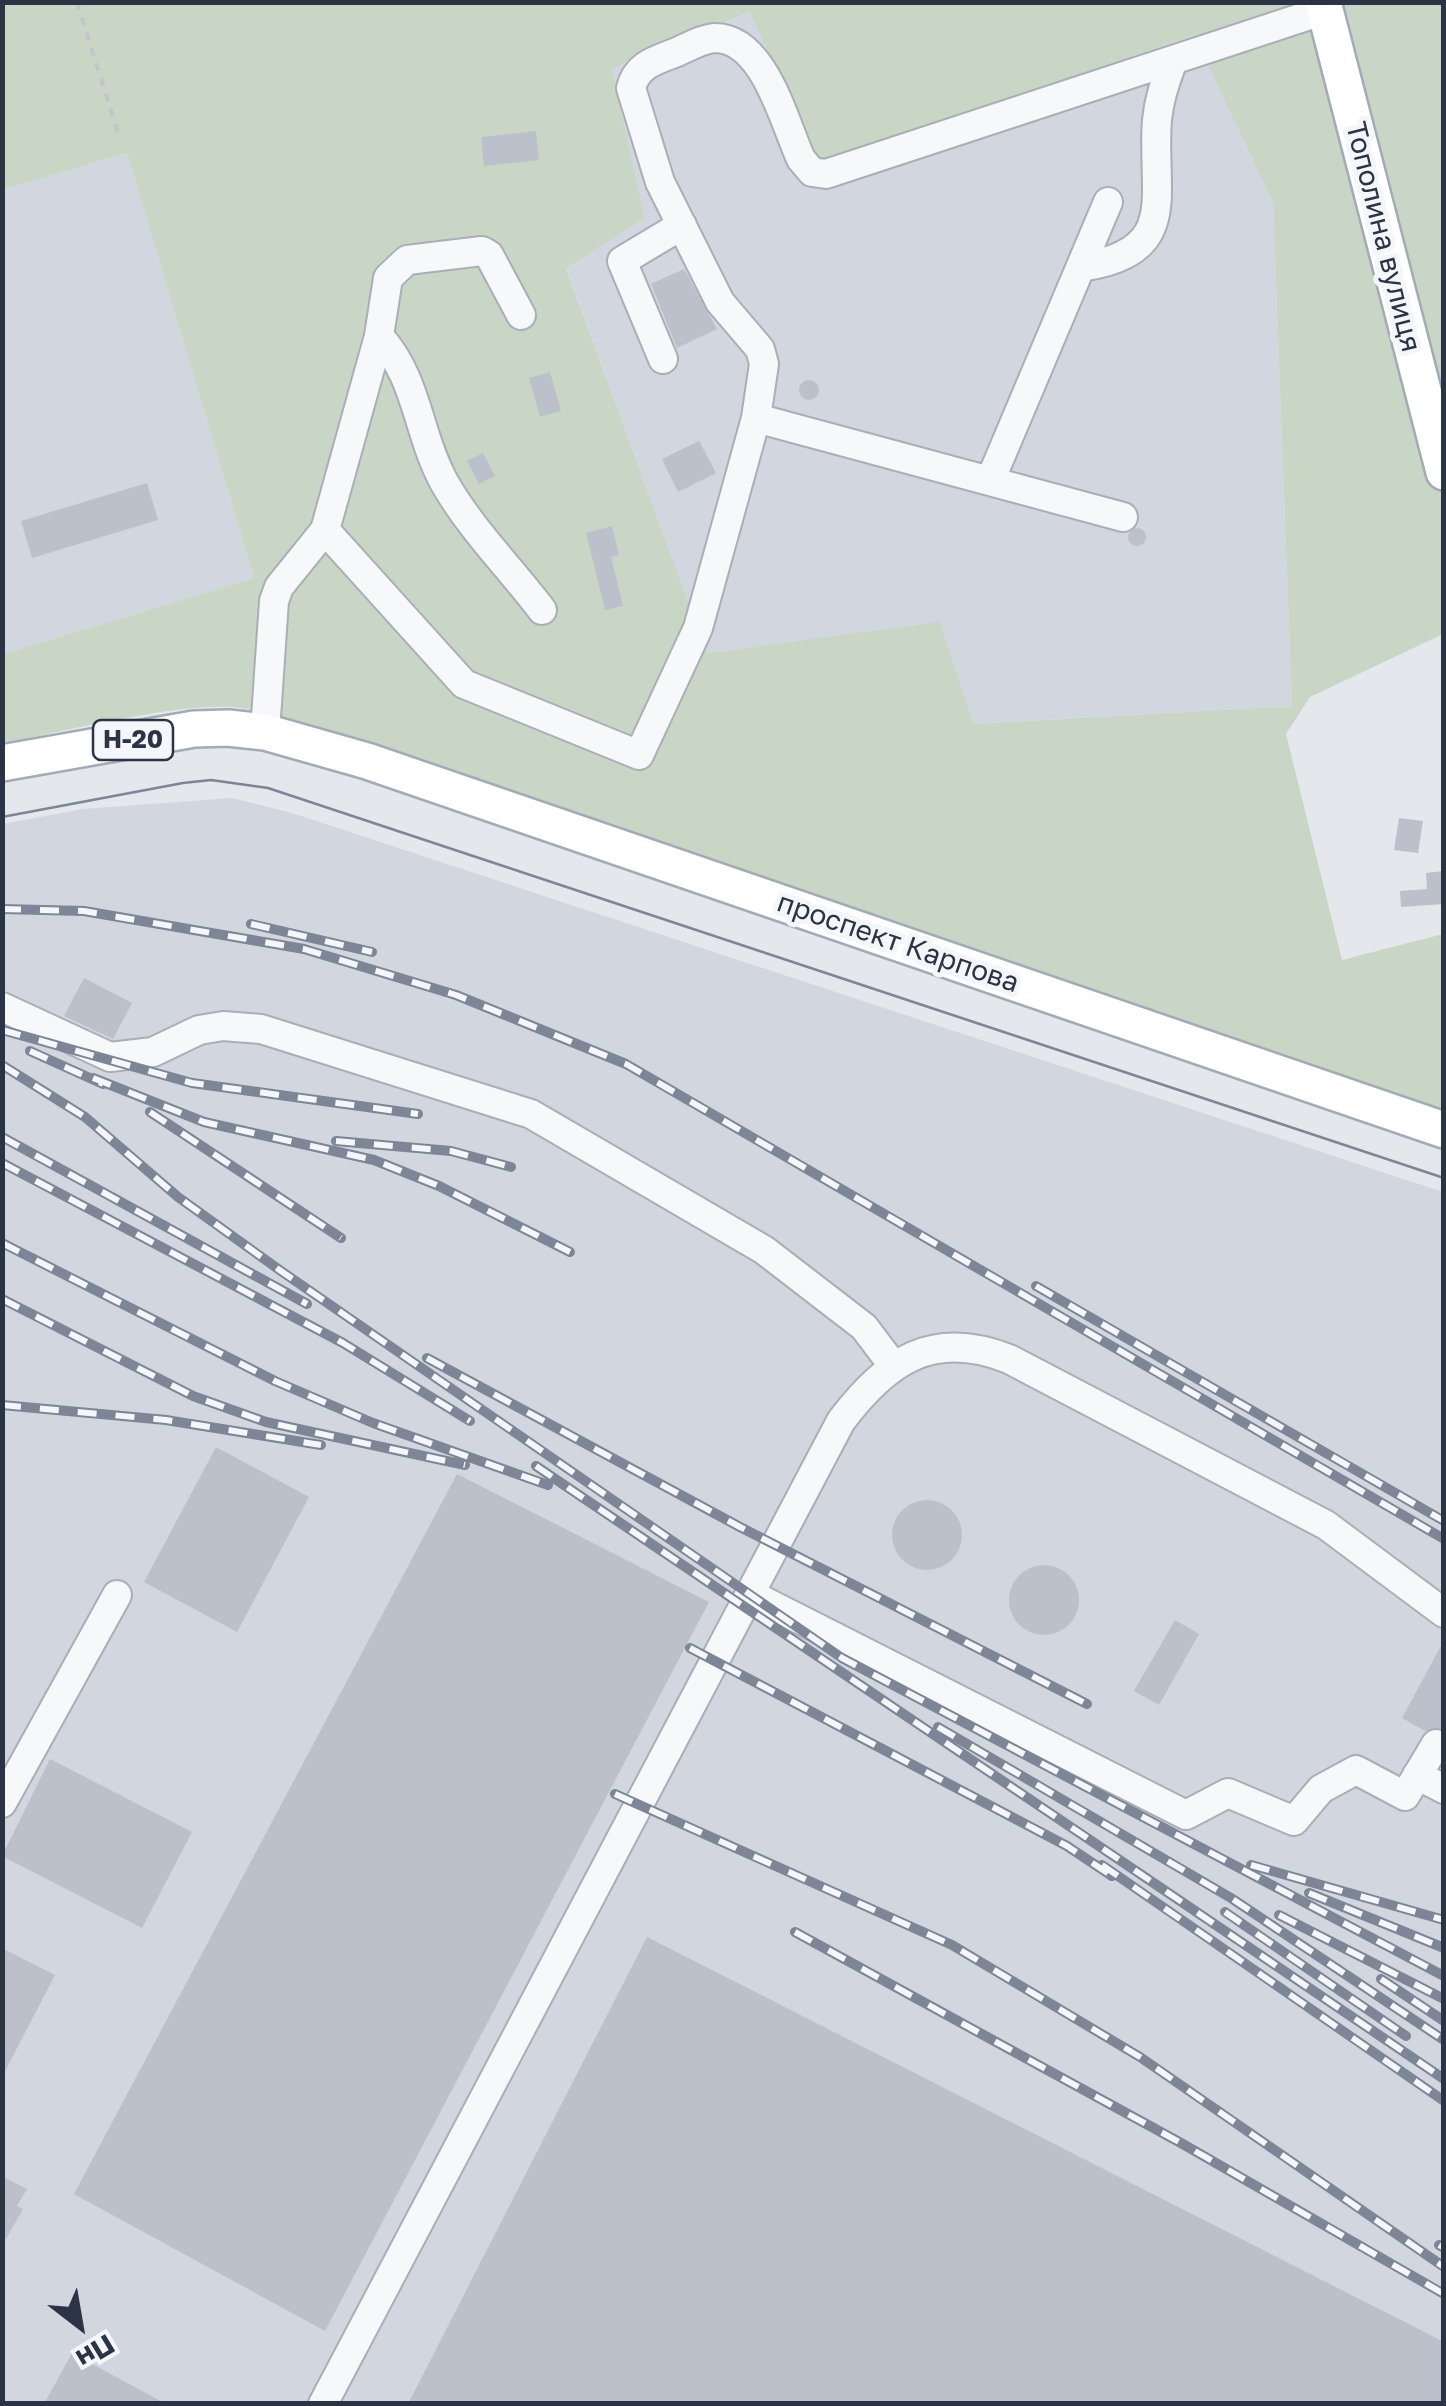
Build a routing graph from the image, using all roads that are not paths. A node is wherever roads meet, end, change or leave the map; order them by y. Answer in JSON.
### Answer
{"nodes":[{"id":1,"x":1324,"y":6,"type":"edge"},
{"id":2,"x":1173,"y":60,"type":"junction"},
{"id":3,"x":1108,"y":202,"type":"dead end"},
{"id":4,"x":682,"y":226,"type":"junction"},
{"id":5,"x":1081,"y":267,"type":"junction"},
{"id":6,"x":521,"y":315,"type":"dead end"},
{"id":7,"x":379,"y":336,"type":"junction"},
{"id":8,"x":663,"y":359,"type":"dead end"},
{"id":9,"x":756,"y":418,"type":"junction"},
{"id":10,"x":1444,"y":472,"type":"edge"},
{"id":11,"x":990,"y":481,"type":"junction"},
{"id":12,"x":1123,"y":517,"type":"dead end"},
{"id":13,"x":325,"y":530,"type":"junction"},
{"id":14,"x":542,"y":610,"type":"dead end"},
{"id":15,"x":265,"y":732,"type":"junction"},
{"id":16,"x":2,"y":763,"type":"edge"},
{"id":17,"x":2,"y":1007,"type":"edge"},
{"id":18,"x":1444,"y":1130,"type":"edge"},
{"id":19,"x":892,"y":1364,"type":"junction"},
{"id":20,"x":750,"y":1594,"type":"junction"},
{"id":21,"x":118,"y":1595,"type":"dead end"},
{"id":22,"x":1444,"y":1613,"type":"edge"},
{"id":23,"x":1436,"y":1744,"type":"dead end"},
{"id":24,"x":1417,"y":1775,"type":"junction"},
{"id":25,"x":1444,"y":1789,"type":"edge"},
{"id":26,"x":2,"y":1803,"type":"edge"},
{"id":27,"x":324,"y":2404,"type":"edge"}],
"edges":[{"from":1,"to":2,"type":"street"},
{"from":1,"to":10,"type":"main road","name":"Тополина вулиця"},
{"from":2,"to":4,"type":"street"},
{"from":2,"to":5,"type":"street"},
{"from":3,"to":5,"type":"street"},
{"from":4,"to":8,"type":"street"},
{"from":4,"to":9,"type":"street"},
{"from":5,"to":11,"type":"street"},
{"from":6,"to":7,"type":"street"},
{"from":7,"to":13,"type":"street"},
{"from":7,"to":14,"type":"street"},
{"from":9,"to":11,"type":"street"},
{"from":9,"to":13,"type":"street"},
{"from":11,"to":12,"type":"street"},
{"from":13,"to":15,"type":"street"},
{"from":15,"to":16,"type":"main road","number":"Н-20"},
{"from":15,"to":18,"type":"main road","name":"проспект Карпова","number":"Н-20"},
{"from":17,"to":19,"type":"street"},
{"from":19,"to":20,"type":"street"},
{"from":19,"to":22,"type":"street"},
{"from":20,"to":24,"type":"street"},
{"from":20,"to":27,"type":"street"},
{"from":21,"to":26,"type":"street"},
{"from":23,"to":24,"type":"street"},
{"from":24,"to":25,"type":"street"}]}
